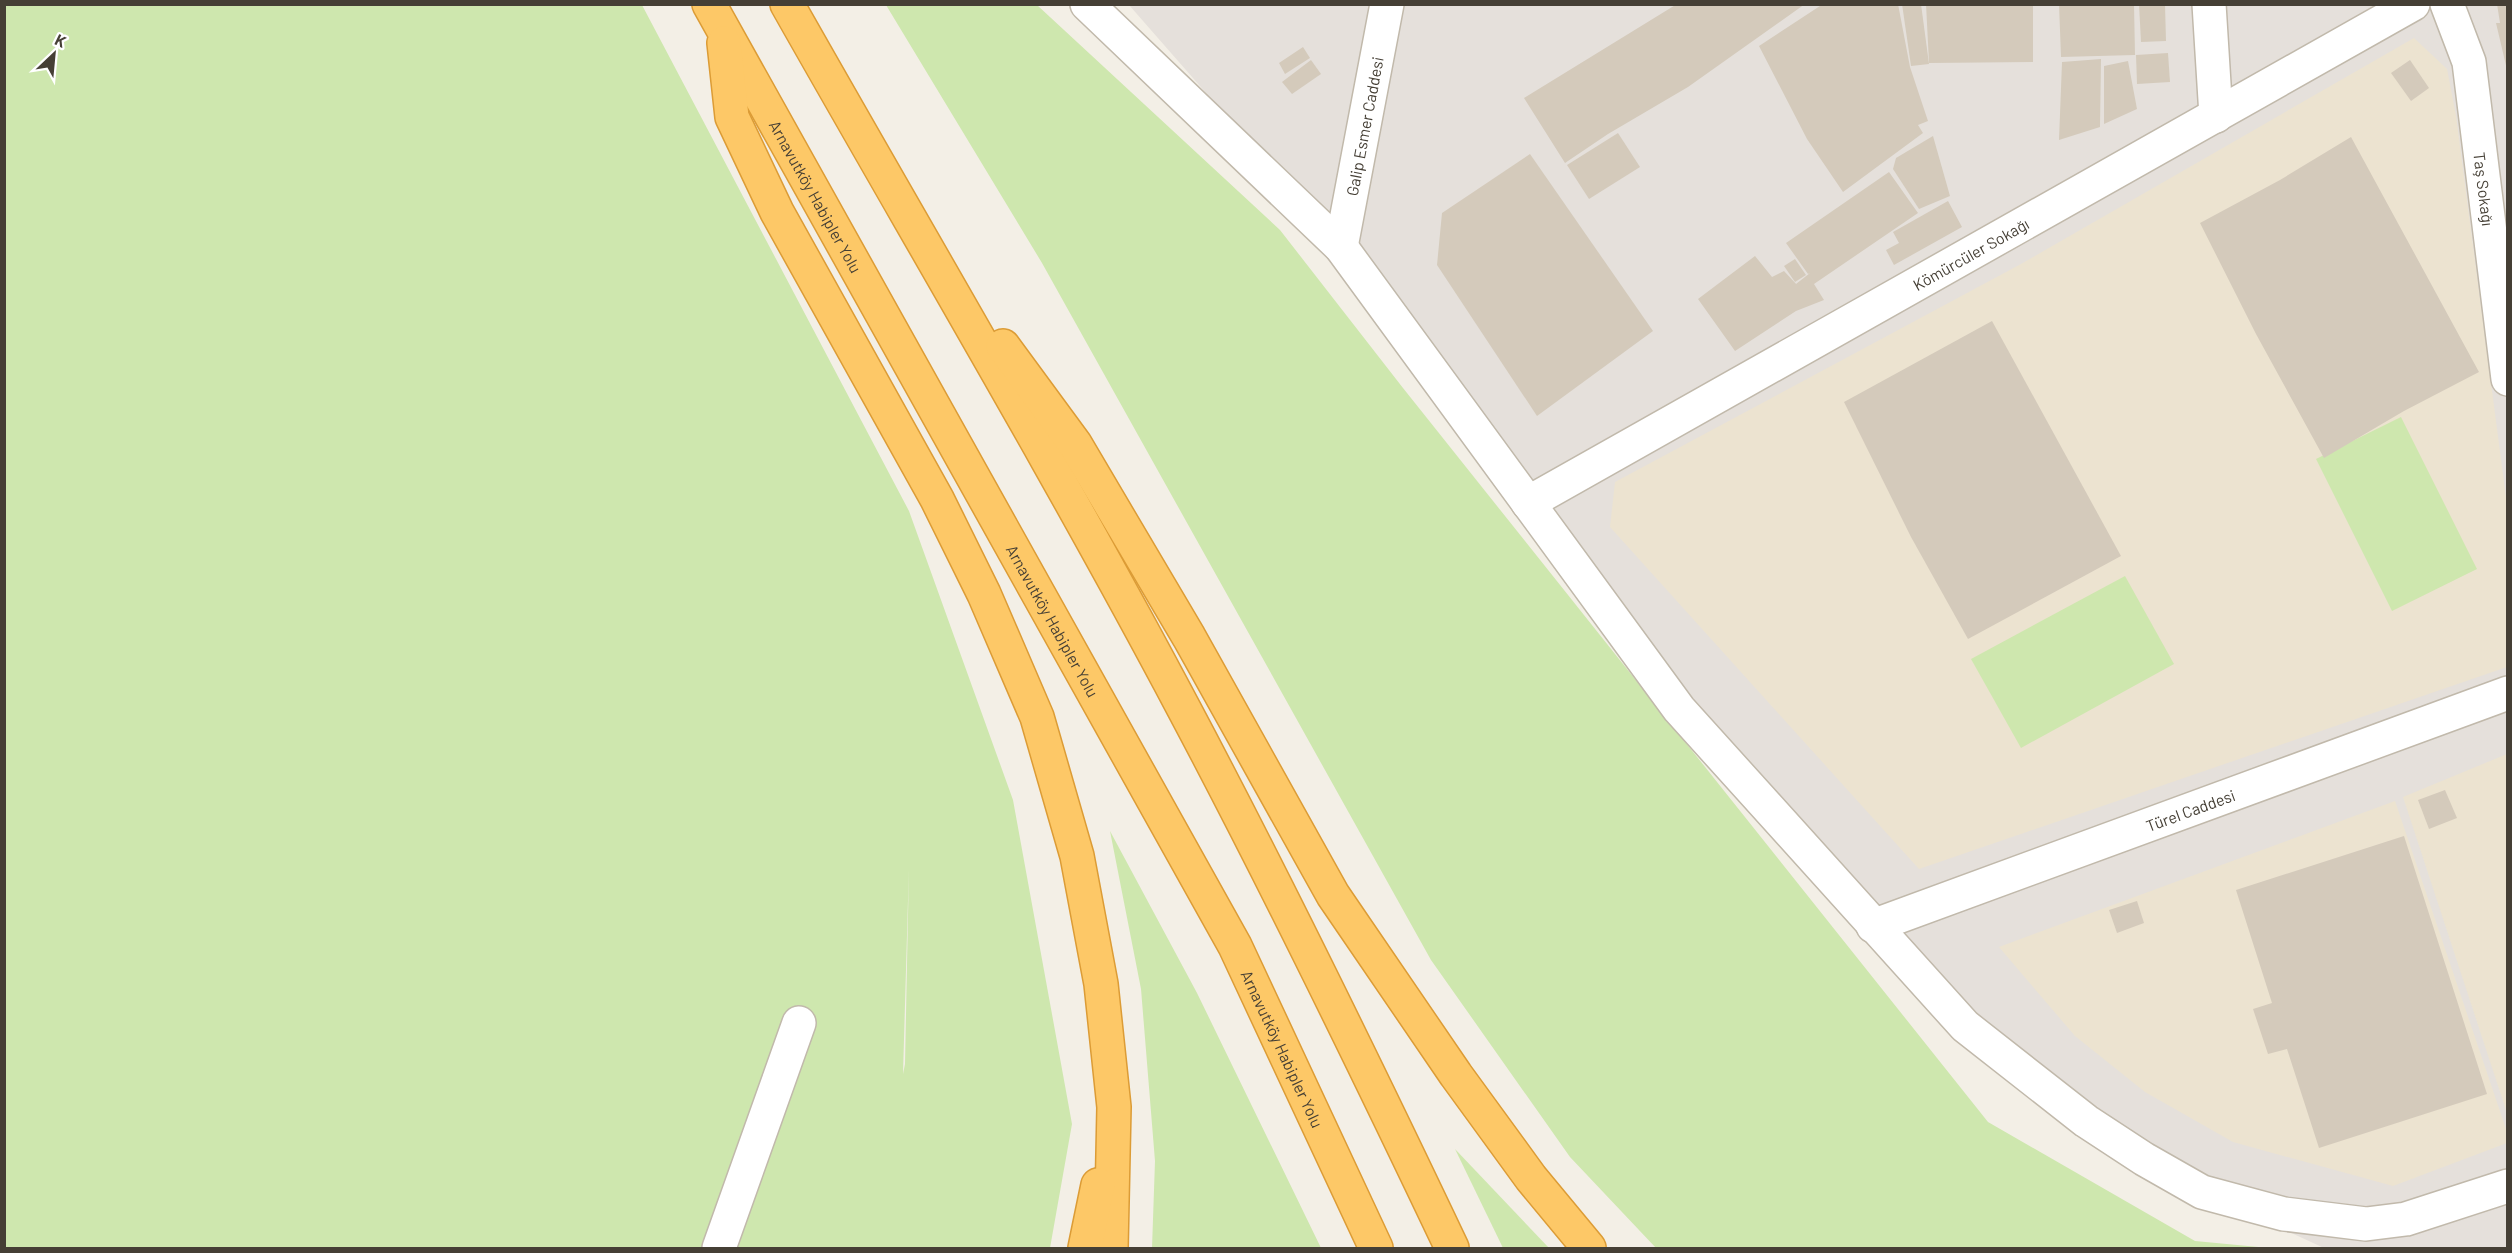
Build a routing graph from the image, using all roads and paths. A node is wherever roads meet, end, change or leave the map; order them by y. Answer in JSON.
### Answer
{"nodes":[{"id":1,"x":788,"y":4,"type":"edge"},
{"id":2,"x":1087,"y":4,"type":"edge"},
{"id":3,"x":1388,"y":4,"type":"edge"},
{"id":4,"x":2210,"y":4,"type":"edge"},
{"id":5,"x":2414,"y":4,"type":"edge"},
{"id":6,"x":2447,"y":4,"type":"edge"},
{"id":7,"x":716,"y":16,"type":"edge"},
{"id":8,"x":2216,"y":116,"type":"junction"},
{"id":9,"x":914,"y":229,"type":"junction"},
{"id":10,"x":1341,"y":247,"type":"junction"},
{"id":11,"x":2508,"y":379,"type":"edge"},
{"id":12,"x":1528,"y":503,"type":"junction"},
{"id":13,"x":2508,"y":693,"type":"edge"},
{"id":14,"x":1873,"y":926,"type":"junction"},
{"id":15,"x":798,"y":1023,"type":"dead end"},
{"id":16,"x":1114,"y":1107,"type":"junction"},
{"id":17,"x":2508,"y":1186,"type":"edge"},
{"id":18,"x":719,"y":1248,"type":"edge"},
{"id":19,"x":1085,"y":1248,"type":"edge"},
{"id":20,"x":1111,"y":1248,"type":"edge"},
{"id":21,"x":1376,"y":1248,"type":"edge"},
{"id":22,"x":1452,"y":1248,"type":"edge"},
{"id":23,"x":1589,"y":1248,"type":"edge"}],
"edges":[{"from":1,"to":9,"type":"highway"},
{"from":2,"to":10,"type":"street"},
{"from":3,"to":10,"type":"street","name":"Galip Esmer Caddesi"},
{"from":4,"to":8,"type":"street"},
{"from":5,"to":8,"type":"street","name":"Kömürcüler Sokağı"},
{"from":6,"to":11,"type":"street","name":"Taş Sokağı"},
{"from":7,"to":16,"type":"highway"},
{"from":7,"to":21,"type":"highway","name":"Arnavutköy Habipler Yolu"},
{"from":8,"to":12,"type":"street","name":"Kömürcüler Sokağı"},
{"from":9,"to":22,"type":"highway"},
{"from":9,"to":23,"type":"highway"},
{"from":10,"to":12,"type":"street"},
{"from":12,"to":14,"type":"street"},
{"from":13,"to":14,"type":"street","name":"Türel Caddesi"},
{"from":14,"to":17,"type":"street"},
{"from":15,"to":18,"type":"street"},
{"from":16,"to":19,"type":"highway"},
{"from":16,"to":20,"type":"highway"}]}
